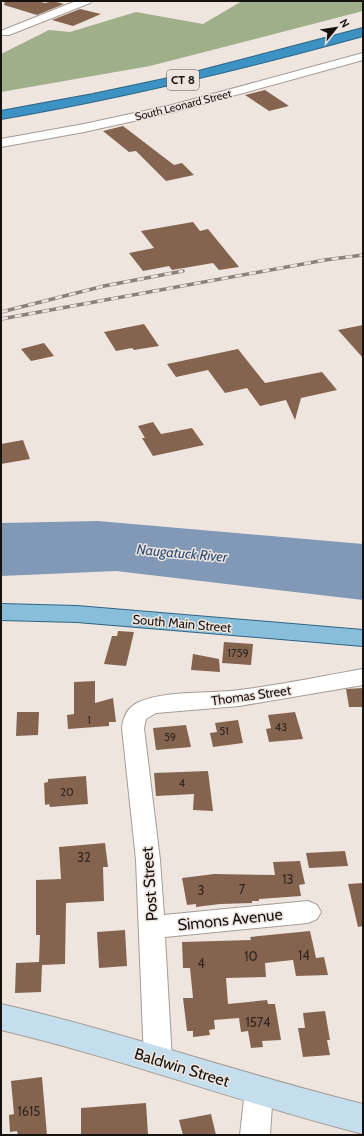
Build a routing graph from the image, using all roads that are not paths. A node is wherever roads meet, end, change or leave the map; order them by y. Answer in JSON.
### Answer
{"nodes":[{"id":1,"x":86,"y":1,"type":"edge"},
{"id":2,"x":363,"y":20,"type":"edge"},
{"id":3,"x":363,"y":32,"type":"edge"},
{"id":4,"x":4,"y":33,"type":"dead end"},
{"id":5,"x":363,"y":56,"type":"edge"},
{"id":6,"x":143,"y":75,"type":"dead end"},
{"id":7,"x":1,"y":115,"type":"edge"},
{"id":8,"x":1,"y":143,"type":"edge"},
{"id":9,"x":1,"y":612,"type":"edge"},
{"id":10,"x":363,"y":638,"type":"edge"},
{"id":11,"x":363,"y":677,"type":"edge"},
{"id":12,"x":139,"y":711,"type":"joint"},
{"id":13,"x":308,"y":912,"type":"dead end"},
{"id":14,"x":152,"y":927,"type":"junction"},
{"id":15,"x":1,"y":1017,"type":"edge"},
{"id":16,"x":158,"y":1060,"type":"junction"},
{"id":17,"x":259,"y":1090,"type":"junction"},
{"id":18,"x":363,"y":1119,"type":"edge"},
{"id":19,"x":255,"y":1135,"type":"edge"}],
"edges":[{"from":1,"to":4,"type":"street"},
{"from":2,"to":6,"type":"highway","number":"CT 8"},
{"from":3,"to":7,"type":"highway","number":"CT 8"},
{"from":5,"to":8,"type":"street","name":"South Leonard Street"},
{"from":9,"to":10,"type":"main road","name":"South Main Street"},
{"from":11,"to":12,"type":"street","name":"Thomas Street"},
{"from":12,"to":14,"type":"street","name":"Post Street"},
{"from":13,"to":14,"type":"street","name":"Simons Avenue"},
{"from":14,"to":16,"type":"street","name":"Post Street"},
{"from":15,"to":16,"type":"main road","name":"Baldwin Street"},
{"from":16,"to":17,"type":"main road","name":"Baldwin Street"},
{"from":17,"to":18,"type":"main road","name":"Baldwin Street"},
{"from":17,"to":19,"type":"street"}]}
